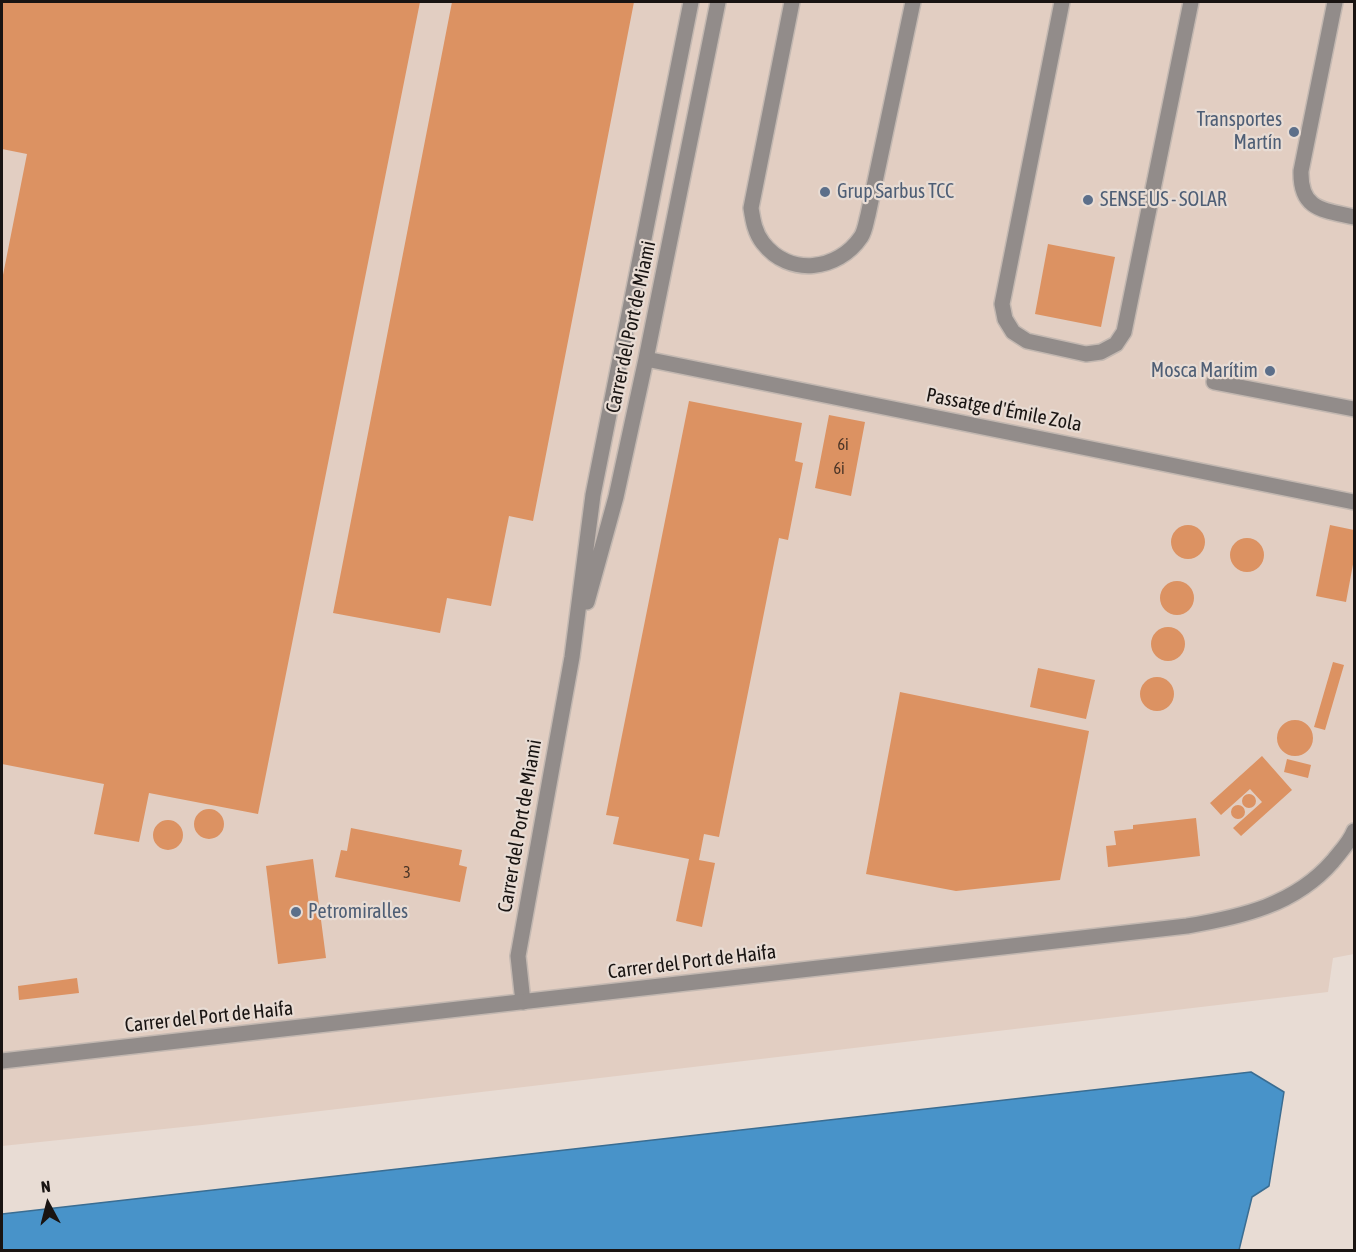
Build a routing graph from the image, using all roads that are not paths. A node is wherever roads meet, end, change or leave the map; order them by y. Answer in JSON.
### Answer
{"nodes":[{"id":1,"x":691,"y":2,"type":"edge"},
{"id":2,"x":718,"y":2,"type":"edge"},
{"id":3,"x":792,"y":2,"type":"edge"},
{"id":4,"x":913,"y":2,"type":"edge"},
{"id":5,"x":1062,"y":2,"type":"edge"},
{"id":6,"x":1191,"y":2,"type":"edge"},
{"id":7,"x":1335,"y":2,"type":"edge"},
{"id":8,"x":1354,"y":216,"type":"edge"},
{"id":9,"x":646,"y":360,"type":"junction"},
{"id":10,"x":1214,"y":382,"type":"dead end"},
{"id":11,"x":1354,"y":409,"type":"edge"},
{"id":12,"x":1354,"y":502,"type":"edge"},
{"id":13,"x":572,"y":657,"type":"junction"},
{"id":14,"x":1354,"y":831,"type":"edge"},
{"id":15,"x":523,"y":1002,"type":"junction"},
{"id":16,"x":2,"y":1061,"type":"edge"}],
"edges":[{"from":1,"to":13,"type":"street","name":"Carrer del Port de Miami"},
{"from":2,"to":9,"type":"street","name":"Carrer del Port de Miami"},
{"from":3,"to":4,"type":"street"},
{"from":5,"to":6,"type":"street"},
{"from":7,"to":8,"type":"street"},
{"from":9,"to":12,"type":"street","name":"Passatge d'Émile Zola"},
{"from":9,"to":13,"type":"street","name":"Carrer del Port de Miami"},
{"from":10,"to":11,"type":"street"},
{"from":13,"to":15,"type":"street","name":"Carrer del Port de Miami"},
{"from":14,"to":15,"type":"street","name":"Carrer del Port de Haifa"},
{"from":15,"to":16,"type":"street","name":"Carrer del Port de Haifa"}]}
